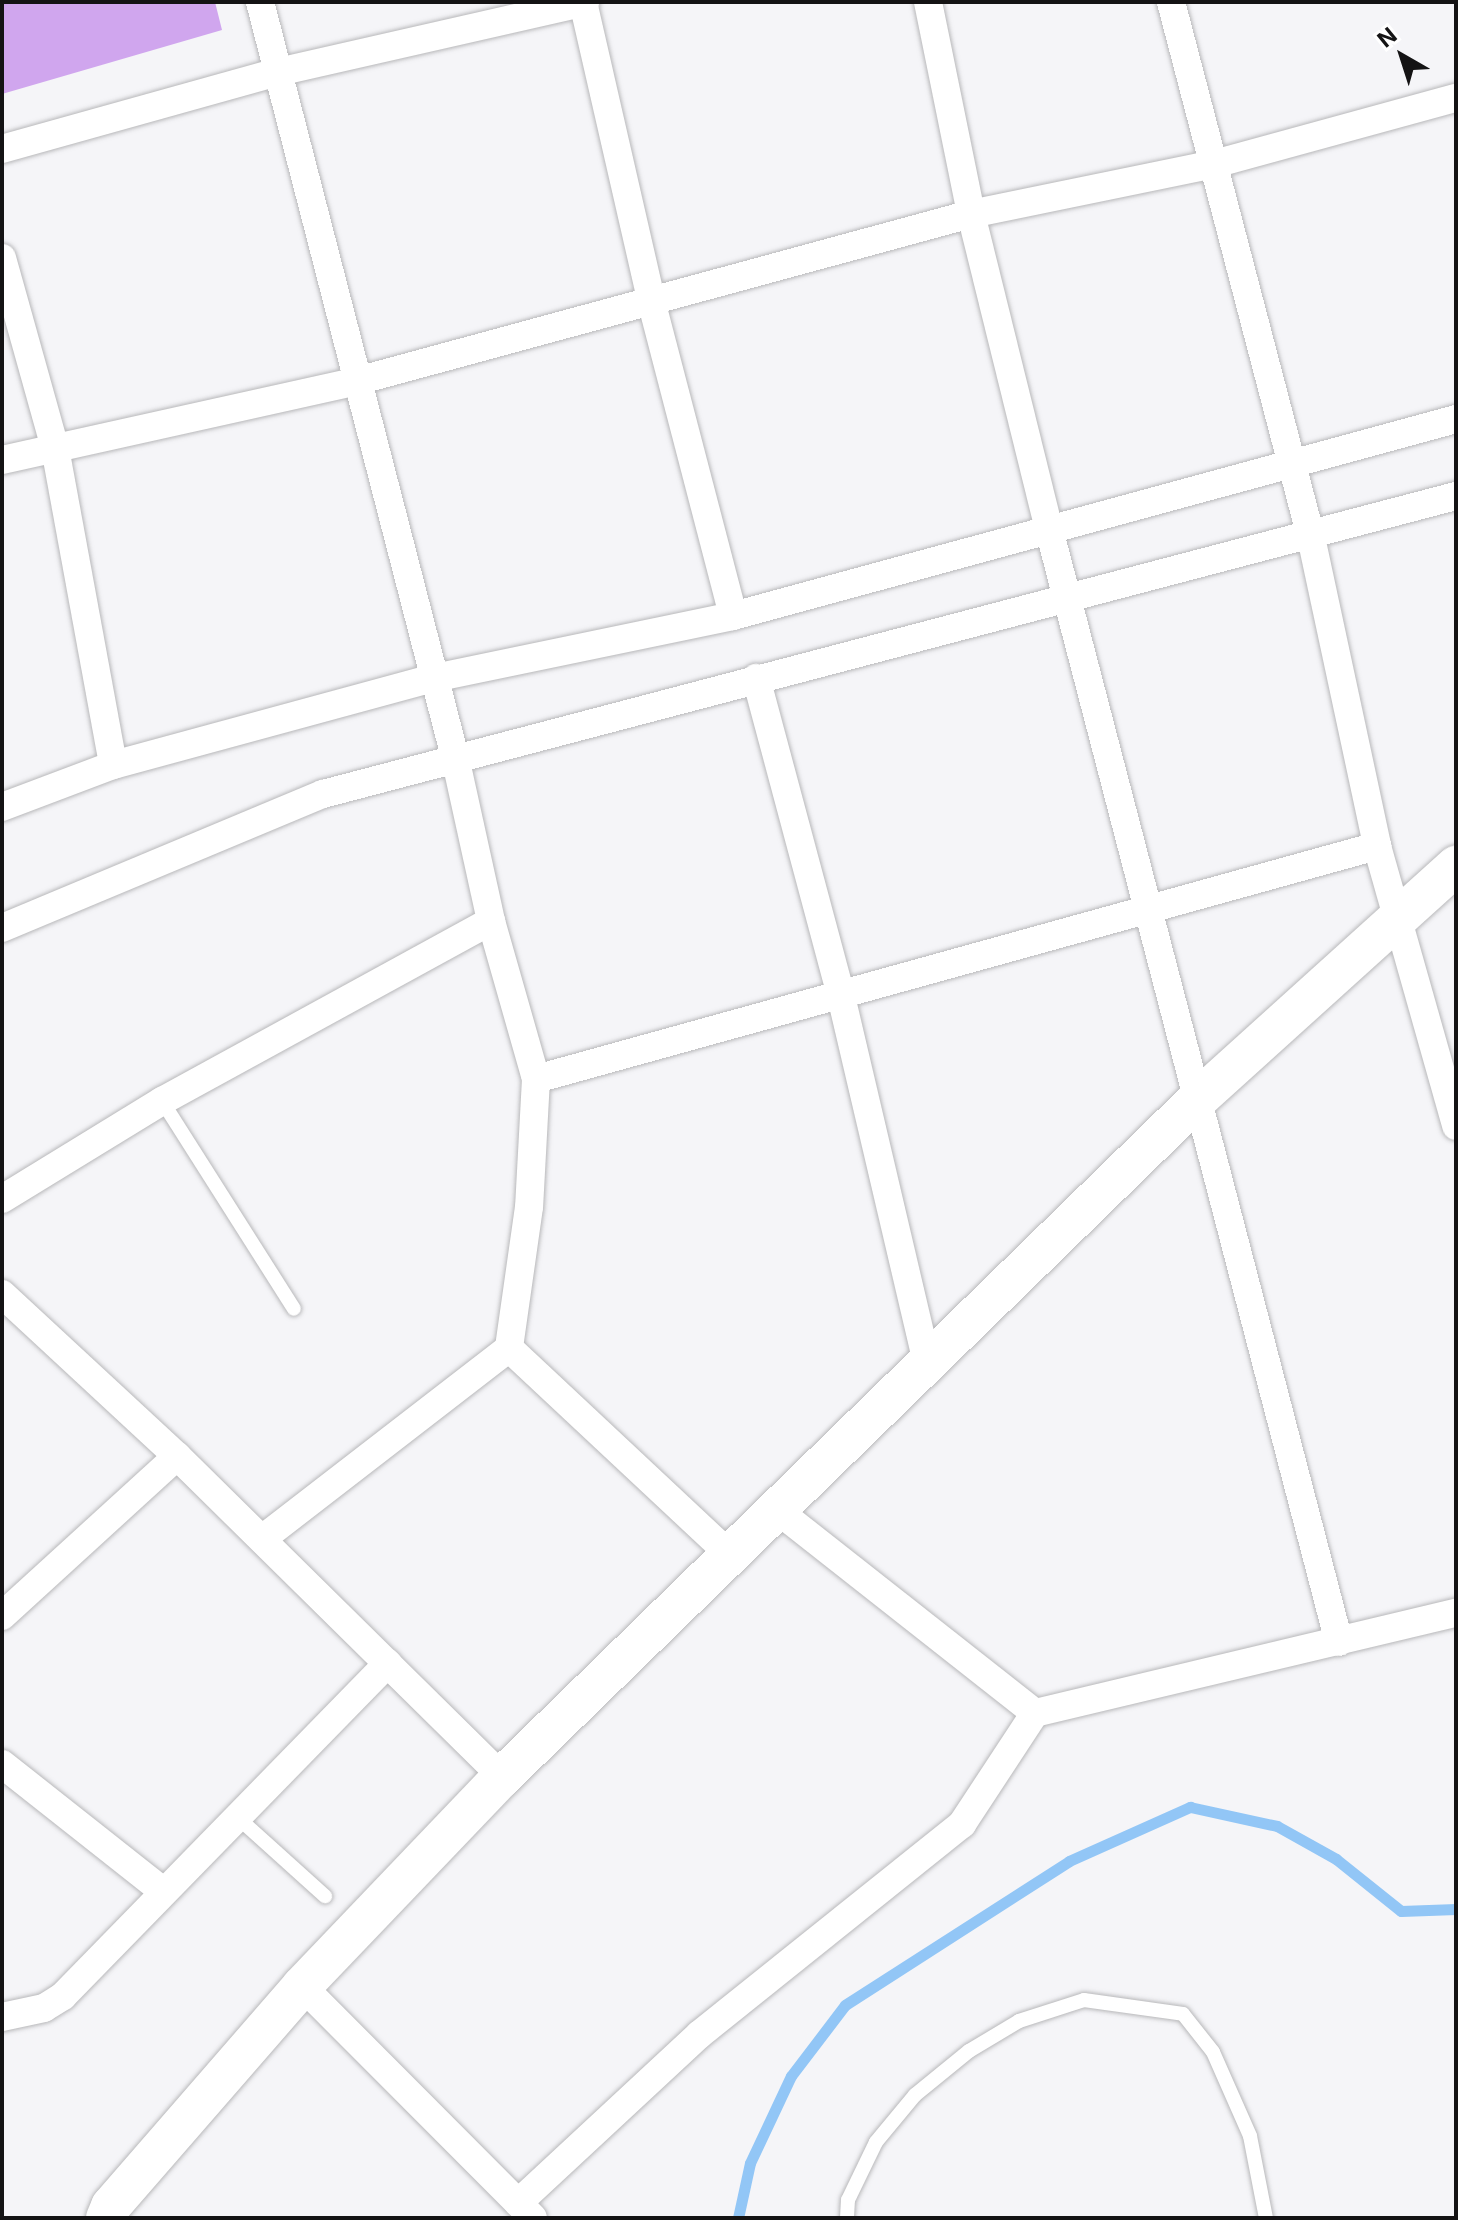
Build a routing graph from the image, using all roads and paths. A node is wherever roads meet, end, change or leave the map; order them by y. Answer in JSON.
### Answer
{"nodes":[{"id":1,"x":260,"y":2,"type":"edge"},
{"id":2,"x":584,"y":2,"type":"edge"},
{"id":3,"x":928,"y":2,"type":"edge"},
{"id":4,"x":1171,"y":2,"type":"edge"},
{"id":5,"x":278,"y":72,"type":"junction"},
{"id":6,"x":1456,"y":98,"type":"edge"},
{"id":7,"x":2,"y":149,"type":"edge"},
{"id":8,"x":1214,"y":164,"type":"junction"},
{"id":9,"x":971,"y":214,"type":"junction"},
{"id":10,"x":2,"y":258,"type":"edge"},
{"id":11,"x":652,"y":304,"type":"junction"},
{"id":12,"x":357,"y":381,"type":"junction"},
{"id":13,"x":1456,"y":419,"type":"edge"},
{"id":14,"x":55,"y":448,"type":"junction"},
{"id":15,"x":2,"y":460,"type":"edge"},
{"id":16,"x":1290,"y":462,"type":"junction"},
{"id":17,"x":1456,"y":496,"type":"edge"},
{"id":18,"x":1049,"y":529,"type":"junction"},
{"id":19,"x":1311,"y":537,"type":"junction"},
{"id":20,"x":1066,"y":596,"type":"junction"},
{"id":21,"x":733,"y":616,"type":"junction"},
{"id":22,"x":434,"y":678,"type":"junction"},
{"id":23,"x":756,"y":678,"type":"junction"},
{"id":24,"x":455,"y":757,"type":"junction"},
{"id":25,"x":113,"y":765,"type":"junction"},
{"id":26,"x":2,"y":807,"type":"edge"},
{"id":27,"x":1377,"y":846,"type":"junction"},
{"id":28,"x":1456,"y":866,"type":"edge"},
{"id":29,"x":1149,"y":911,"type":"junction"},
{"id":30,"x":1396,"y":918,"type":"junction"},
{"id":31,"x":491,"y":921,"type":"junction"},
{"id":32,"x":2,"y":928,"type":"edge"},
{"id":33,"x":841,"y":996,"type":"junction"},
{"id":34,"x":536,"y":1079,"type":"junction"},
{"id":35,"x":1198,"y":1099,"type":"junction"},
{"id":36,"x":162,"y":1101,"type":"junction"},
{"id":37,"x":1456,"y":1126,"type":"edge"},
{"id":38,"x":2,"y":1199,"type":"edge"},
{"id":39,"x":2,"y":1294,"type":"edge"},
{"id":40,"x":294,"y":1309,"type":"dead end"},
{"id":41,"x":509,"y":1348,"type":"junction"},
{"id":42,"x":927,"y":1363,"type":"junction"},
{"id":43,"x":177,"y":1456,"type":"junction"},
{"id":44,"x":777,"y":1510,"type":"junction"},
{"id":45,"x":262,"y":1539,"type":"junction"},
{"id":46,"x":730,"y":1555,"type":"junction"},
{"id":47,"x":1456,"y":1613,"type":"edge"},
{"id":48,"x":2,"y":1616,"type":"edge"},
{"id":49,"x":1339,"y":1642,"type":"junction"},
{"id":50,"x":388,"y":1663,"type":"junction"},
{"id":51,"x":1035,"y":1713,"type":"junction"},
{"id":52,"x":2,"y":1764,"type":"edge"},
{"id":53,"x":502,"y":1777,"type":"junction"},
{"id":54,"x":235,"y":1815,"type":"junction"},
{"id":55,"x":163,"y":1891,"type":"junction"},
{"id":56,"x":325,"y":1896,"type":"dead end"},
{"id":57,"x":302,"y":1986,"type":"junction"},
{"id":58,"x":2,"y":2017,"type":"edge"},
{"id":59,"x":526,"y":2210,"type":"edge"},
{"id":60,"x":101,"y":2214,"type":"edge"},
{"id":61,"x":847,"y":2218,"type":"edge"},
{"id":62,"x":1266,"y":2218,"type":"edge"}],
"edges":[{"from":1,"to":5,"type":"street"},
{"from":2,"to":5,"type":"street"},
{"from":2,"to":11,"type":"street"},
{"from":3,"to":9,"type":"street"},
{"from":4,"to":8,"type":"street"},
{"from":5,"to":7,"type":"street"},
{"from":5,"to":12,"type":"street"},
{"from":6,"to":8,"type":"street"},
{"from":8,"to":9,"type":"street"},
{"from":8,"to":16,"type":"street"},
{"from":9,"to":11,"type":"street"},
{"from":9,"to":18,"type":"street"},
{"from":10,"to":14,"type":"street"},
{"from":11,"to":12,"type":"street"},
{"from":11,"to":21,"type":"street"},
{"from":12,"to":14,"type":"street"},
{"from":12,"to":22,"type":"street"},
{"from":13,"to":16,"type":"street"},
{"from":14,"to":15,"type":"street"},
{"from":14,"to":25,"type":"street"},
{"from":16,"to":18,"type":"street"},
{"from":16,"to":19,"type":"street"},
{"from":17,"to":19,"type":"street"},
{"from":18,"to":20,"type":"street"},
{"from":18,"to":21,"type":"street"},
{"from":19,"to":20,"type":"street"},
{"from":19,"to":27,"type":"street"},
{"from":20,"to":23,"type":"street"},
{"from":20,"to":29,"type":"street"},
{"from":21,"to":22,"type":"street"},
{"from":22,"to":24,"type":"street"},
{"from":22,"to":25,"type":"street"},
{"from":23,"to":24,"type":"street"},
{"from":23,"to":33,"type":"street"},
{"from":24,"to":31,"type":"street"},
{"from":24,"to":32,"type":"street"},
{"from":25,"to":26,"type":"street"},
{"from":27,"to":29,"type":"street"},
{"from":27,"to":30,"type":"street"},
{"from":28,"to":30,"type":"main road"},
{"from":29,"to":33,"type":"street"},
{"from":29,"to":35,"type":"street"},
{"from":30,"to":35,"type":"main road"},
{"from":30,"to":37,"type":"street"},
{"from":31,"to":34,"type":"street"},
{"from":31,"to":36,"type":"street"},
{"from":33,"to":34,"type":"street"},
{"from":33,"to":42,"type":"street"},
{"from":34,"to":41,"type":"street"},
{"from":35,"to":42,"type":"main road"},
{"from":35,"to":49,"type":"street"},
{"from":36,"to":38,"type":"street"},
{"from":36,"to":40,"type":"lane"},
{"from":39,"to":43,"type":"street"},
{"from":41,"to":45,"type":"street"},
{"from":41,"to":46,"type":"street"},
{"from":42,"to":44,"type":"main road"},
{"from":43,"to":45,"type":"street"},
{"from":43,"to":48,"type":"street"},
{"from":44,"to":46,"type":"main road"},
{"from":44,"to":51,"type":"street"},
{"from":45,"to":50,"type":"street"},
{"from":46,"to":53,"type":"main road"},
{"from":47,"to":49,"type":"street"},
{"from":49,"to":51,"type":"street"},
{"from":50,"to":53,"type":"street"},
{"from":50,"to":54,"type":"street"},
{"from":51,"to":59,"type":"street"},
{"from":52,"to":55,"type":"street"},
{"from":53,"to":57,"type":"main road"},
{"from":54,"to":55,"type":"street"},
{"from":54,"to":56,"type":"lane"},
{"from":55,"to":58,"type":"street"},
{"from":57,"to":59,"type":"street"},
{"from":57,"to":60,"type":"main road"},
{"from":61,"to":62,"type":"lane"}]}
